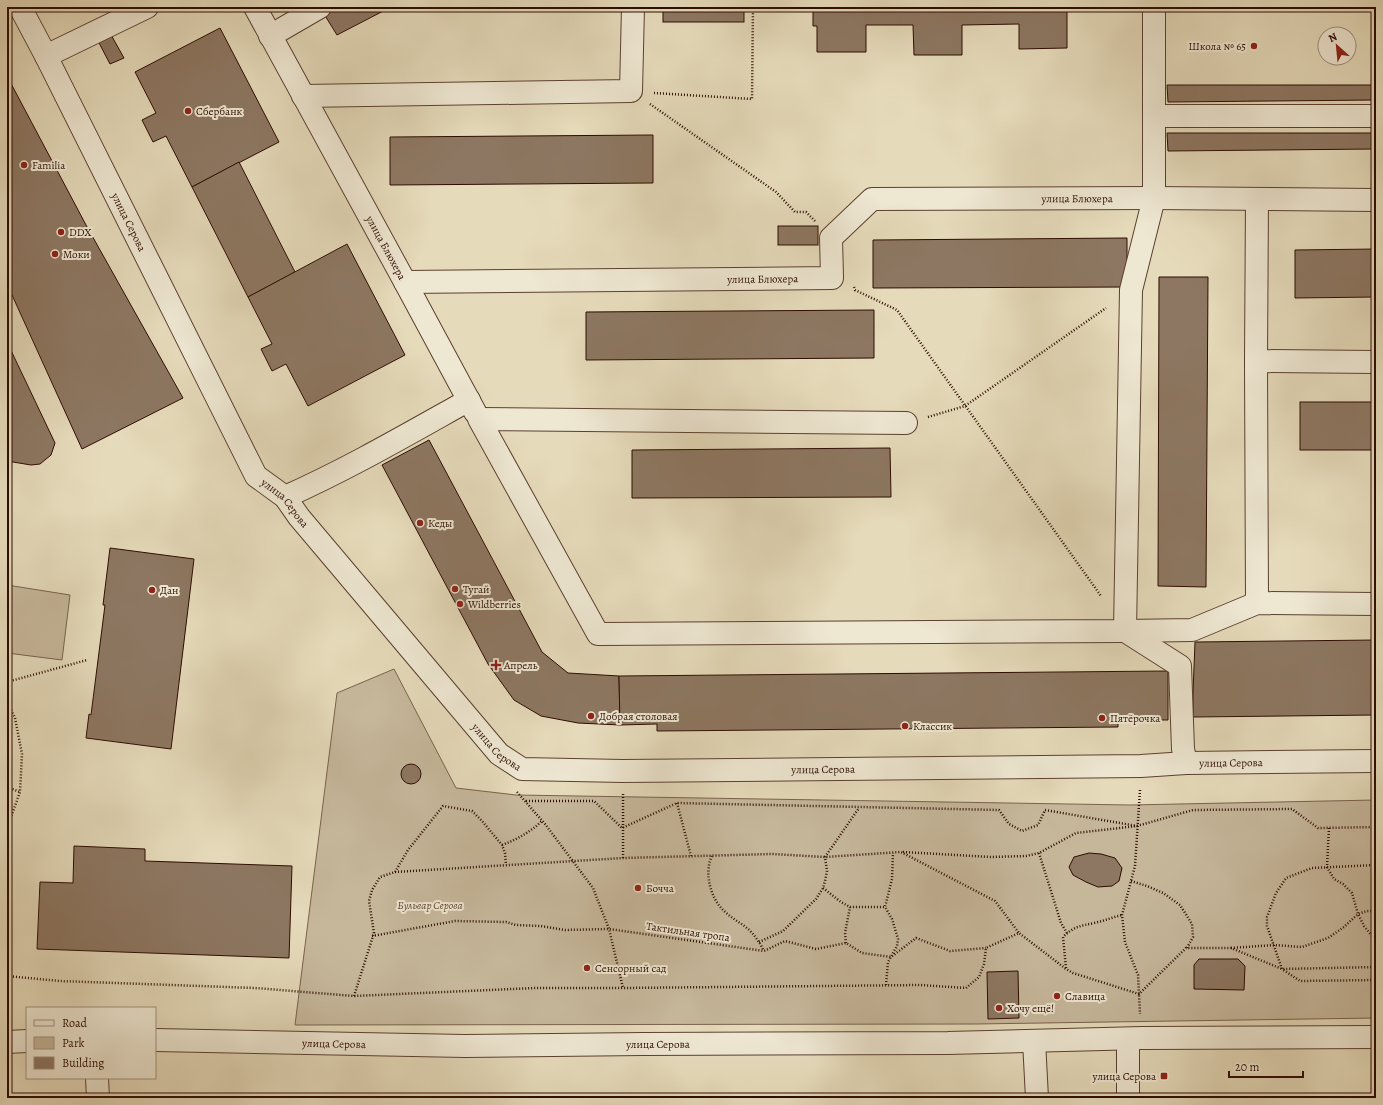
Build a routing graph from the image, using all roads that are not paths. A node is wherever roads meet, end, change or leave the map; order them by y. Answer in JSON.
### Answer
{"nodes":[{"id":1,"x":20,"y":7,"type":"edge"},
{"id":2,"x":147,"y":7,"type":"edge"},
{"id":3,"x":255,"y":7,"type":"edge"},
{"id":4,"x":320,"y":7,"type":"edge"},
{"id":5,"x":633,"y":7,"type":"edge"},
{"id":6,"x":1154,"y":7,"type":"edge"},
{"id":7,"x":270,"y":36,"type":"junction"},
{"id":8,"x":46,"y":56,"type":"junction"},
{"id":9,"x":303,"y":96,"type":"junction"},
{"id":10,"x":1154,"y":116,"type":"junction"},
{"id":11,"x":1376,"y":116,"type":"edge"},
{"id":12,"x":1154,"y":198,"type":"junction"},
{"id":13,"x":1257,"y":199,"type":"junction"},
{"id":14,"x":1376,"y":200,"type":"edge"},
{"id":15,"x":406,"y":282,"type":"junction"},
{"id":16,"x":1256,"y":361,"type":"junction"},
{"id":17,"x":1376,"y":362,"type":"edge"},
{"id":18,"x":469,"y":400,"type":"junction"},
{"id":19,"x":479,"y":419,"type":"junction"},
{"id":20,"x":906,"y":423,"type":"road end"},
{"id":21,"x":285,"y":497,"type":"junction"},
{"id":22,"x":1257,"y":603,"type":"junction"},
{"id":23,"x":1376,"y":604,"type":"edge"},
{"id":24,"x":1125,"y":631,"type":"junction"},
{"id":25,"x":1376,"y":761,"type":"edge"},
{"id":26,"x":1186,"y":763,"type":"junction"},
{"id":27,"x":1376,"y":1037,"type":"edge"},
{"id":28,"x":1128,"y":1039,"type":"junction"},
{"id":29,"x":156,"y":1040,"type":"edge"},
{"id":30,"x":26,"y":1041,"type":"edge"},
{"id":31,"x":1034,"y":1041,"type":"junction"},
{"id":32,"x":7,"y":1042,"type":"edge"},
{"id":33,"x":97,"y":1079,"type":"edge"},
{"id":34,"x":98,"y":1098,"type":"edge"},
{"id":35,"x":1037,"y":1098,"type":"edge"},
{"id":36,"x":1128,"y":1098,"type":"edge"}],
"edges":[{"from":1,"to":8,"type":"street","name":"улица Серова"},
{"from":2,"to":8,"type":"street"},
{"from":3,"to":7,"type":"street","name":"улица Блюхера"},
{"from":4,"to":7,"type":"street"},
{"from":5,"to":9,"type":"street"},
{"from":6,"to":10,"type":"street"},
{"from":7,"to":9,"type":"street","name":"улица Блюхера"},
{"from":8,"to":21,"type":"street","name":"улица Серова"},
{"from":9,"to":15,"type":"street","name":"улица Блюхера"},
{"from":10,"to":11,"type":"street"},
{"from":10,"to":12,"type":"street"},
{"from":12,"to":13,"type":"street","name":"улица Блюхера"},
{"from":12,"to":15,"type":"street","name":"улица Блюхера"},
{"from":12,"to":24,"type":"street"},
{"from":13,"to":14,"type":"street","name":"улица Блюхера"},
{"from":13,"to":16,"type":"street"},
{"from":15,"to":18,"type":"street"},
{"from":16,"to":17,"type":"street"},
{"from":16,"to":22,"type":"street"},
{"from":18,"to":19,"type":"street"},
{"from":18,"to":21,"type":"street"},
{"from":19,"to":20,"type":"street"},
{"from":19,"to":24,"type":"street"},
{"from":21,"to":26,"type":"street","name":"улица Серова"},
{"from":22,"to":23,"type":"street"},
{"from":22,"to":24,"type":"street"},
{"from":24,"to":26,"type":"street"},
{"from":25,"to":26,"type":"street","name":"улица Серова"},
{"from":27,"to":28,"type":"street","name":"улица Серова"},
{"from":28,"to":31,"type":"street","name":"улица Серова"},
{"from":28,"to":36,"type":"street"},
{"from":29,"to":31,"type":"street","name":"улица Серова"},
{"from":30,"to":32,"type":"street"},
{"from":31,"to":35,"type":"street"},
{"from":33,"to":34,"type":"street"}]}
